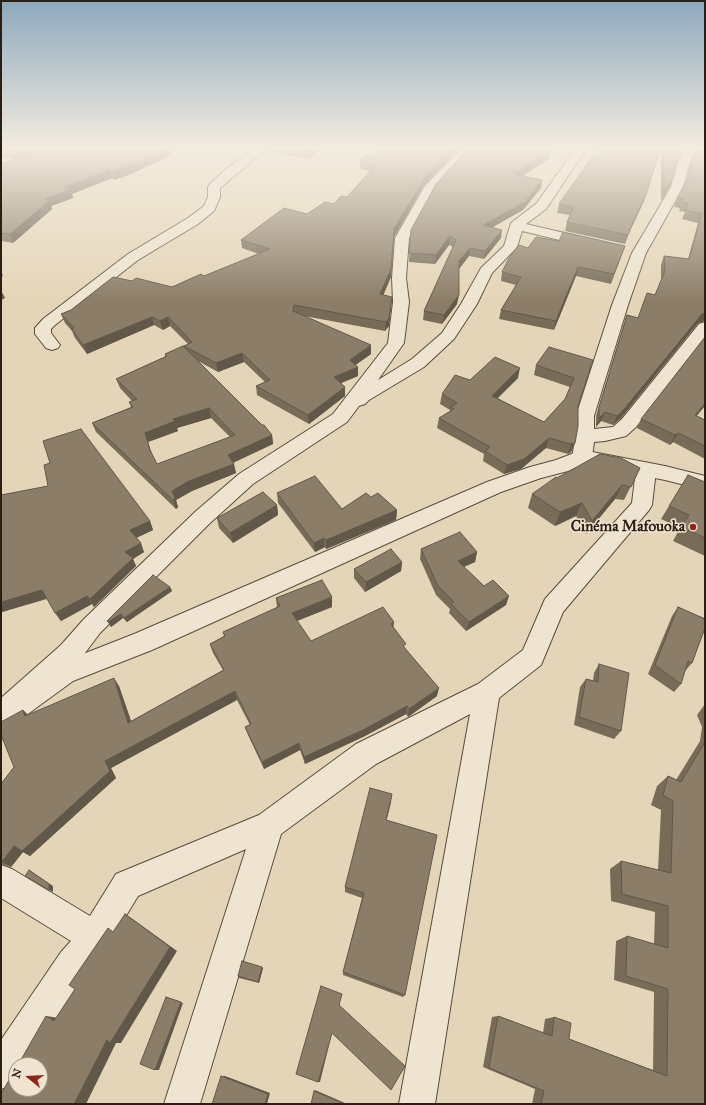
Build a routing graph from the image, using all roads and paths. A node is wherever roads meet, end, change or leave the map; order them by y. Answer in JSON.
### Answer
{"nodes":[{"id":1,"x":214,"y":198,"type":"edge"},
{"id":2,"x":424,"y":198,"type":"edge"},
{"id":3,"x":548,"y":198,"type":"edge"},
{"id":4,"x":671,"y":198,"type":"edge"},
{"id":5,"x":516,"y":226,"type":"junction"},
{"id":6,"x":600,"y":245,"type":"edge"},
{"id":7,"x":623,"y":250,"type":"edge"},
{"id":8,"x":639,"y":253,"type":"junction"},
{"id":9,"x":705,"y":327,"type":"edge"},
{"id":10,"x":52,"y":345,"type":"dead end"},
{"id":11,"x":340,"y":418,"type":"junction"},
{"id":12,"x":583,"y":447,"type":"junction"},
{"id":13,"x":646,"y":470,"type":"junction"},
{"id":14,"x":705,"y":483,"type":"edge"},
{"id":15,"x":487,"y":692,"type":"junction"},
{"id":16,"x":1,"y":717,"type":"edge"},
{"id":17,"x":269,"y":825,"type":"junction"},
{"id":18,"x":1,"y":880,"type":"edge"},
{"id":19,"x":94,"y":938,"type":"junction"},
{"id":20,"x":1,"y":1071,"type":"edge"},
{"id":21,"x":182,"y":1104,"type":"edge"},
{"id":22,"x":417,"y":1104,"type":"edge"}],
"edges":[{"from":1,"to":10,"type":"street"},
{"from":2,"to":11,"type":"street"},
{"from":3,"to":5,"type":"street"},
{"from":4,"to":8,"type":"street"},
{"from":5,"to":6,"type":"street"},
{"from":5,"to":11,"type":"street"},
{"from":7,"to":8,"type":"street"},
{"from":8,"to":12,"type":"street"},
{"from":9,"to":12,"type":"street"},
{"from":11,"to":16,"type":"street"},
{"from":12,"to":13,"type":"street"},
{"from":12,"to":16,"type":"street"},
{"from":13,"to":14,"type":"street"},
{"from":13,"to":15,"type":"street"},
{"from":15,"to":17,"type":"street"},
{"from":15,"to":22,"type":"street"},
{"from":17,"to":19,"type":"street"},
{"from":17,"to":21,"type":"street"},
{"from":18,"to":19,"type":"street"},
{"from":19,"to":20,"type":"street"}]}
